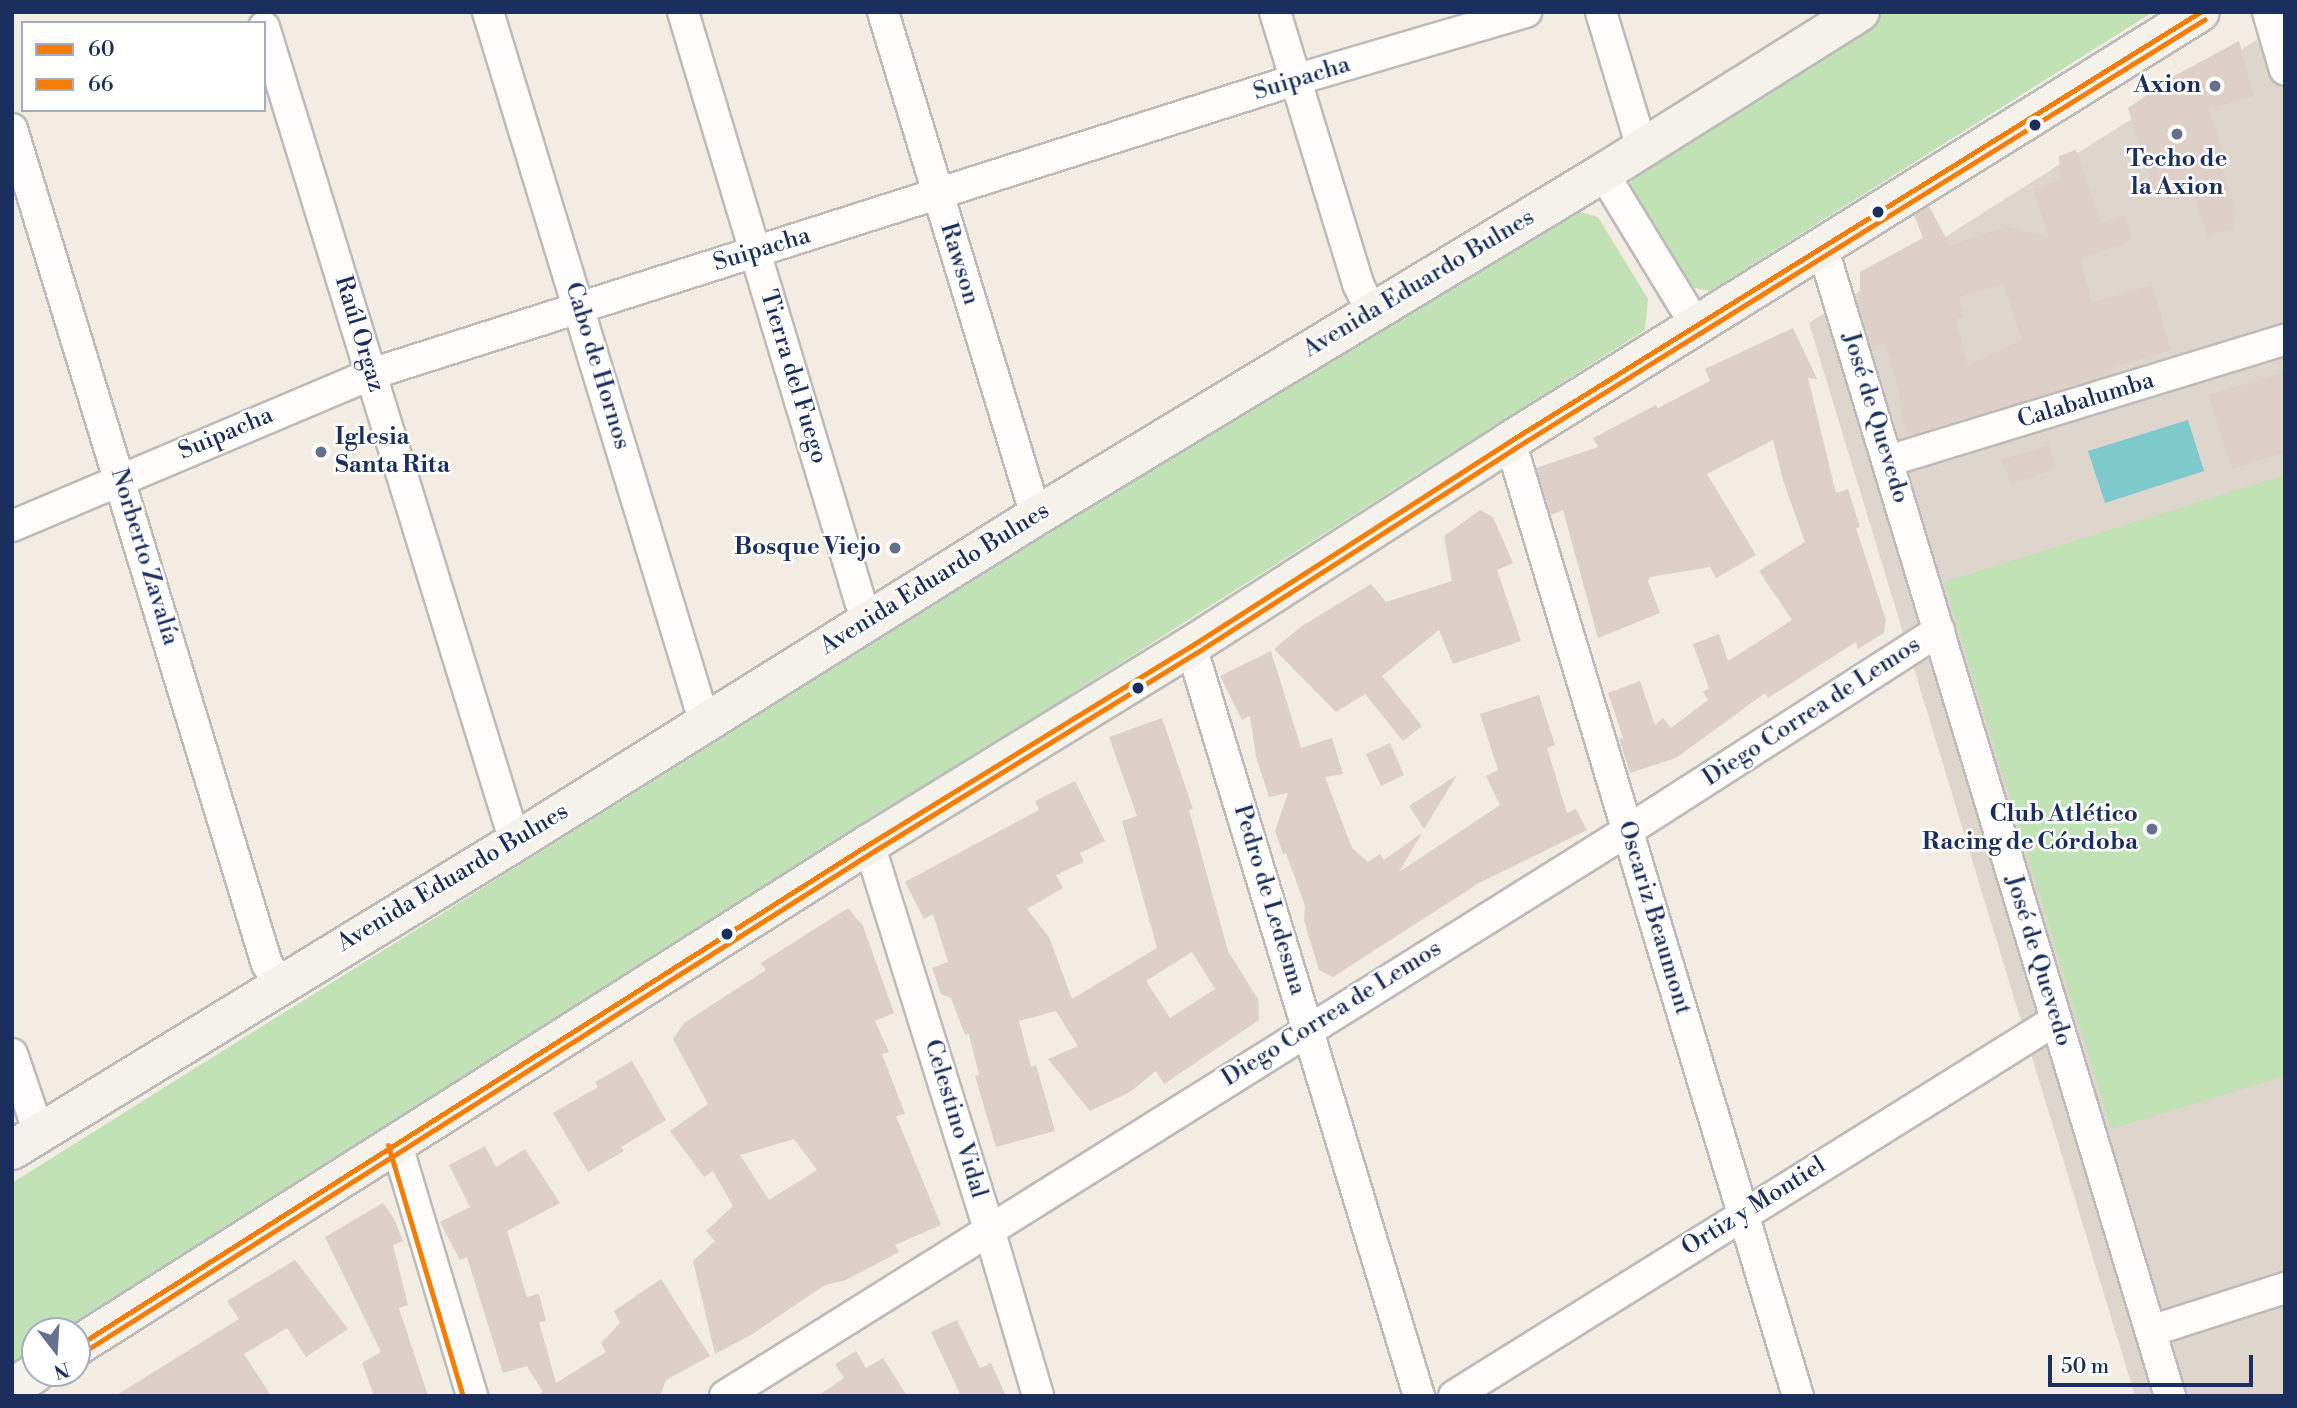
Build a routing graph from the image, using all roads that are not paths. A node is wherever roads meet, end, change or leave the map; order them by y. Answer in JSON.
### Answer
{"nodes":[{"id":1,"x":488,"y":12,"type":"edge"},
{"id":2,"x":683,"y":12,"type":"edge"},
{"id":3,"x":883,"y":12,"type":"edge"},
{"id":4,"x":1275,"y":12,"type":"edge"},
{"id":5,"x":1526,"y":12,"type":"edge"},
{"id":6,"x":1601,"y":12,"type":"edge"},
{"id":7,"x":1860,"y":12,"type":"edge"},
{"id":8,"x":2200,"y":12,"type":"edge"},
{"id":9,"x":2268,"y":12,"type":"edge"},
{"id":10,"x":266,"y":32,"type":"edge"},
{"id":11,"x":2285,"y":70,"type":"edge"},
{"id":12,"x":1295,"y":80,"type":"junction"},
{"id":13,"x":12,"y":129,"type":"edge"},
{"id":14,"x":1642,"y":148,"type":"junction"},
{"id":15,"x":1603,"y":173,"type":"junction"},
{"id":16,"x":938,"y":194,"type":"junction"},
{"id":17,"x":1822,"y":246,"type":"junction"},
{"id":18,"x":756,"y":252,"type":"junction"},
{"id":19,"x":579,"y":306,"type":"junction"},
{"id":20,"x":1372,"y":313,"type":"junction"},
{"id":21,"x":1695,"y":324,"type":"junction"},
{"id":22,"x":2285,"y":340,"type":"edge"},
{"id":23,"x":371,"y":374,"type":"junction"},
{"id":24,"x":1510,"y":441,"type":"junction"},
{"id":25,"x":1888,"y":461,"type":"junction"},
{"id":26,"x":121,"y":479,"type":"junction"},
{"id":27,"x":1036,"y":516,"type":"junction"},
{"id":28,"x":12,"y":526,"type":"edge"},
{"id":29,"x":869,"y":620,"type":"junction"},
{"id":30,"x":1939,"y":631,"type":"junction"},
{"id":31,"x":1191,"y":646,"type":"junction"},
{"id":32,"x":707,"y":720,"type":"junction"},
{"id":33,"x":1627,"y":831,"type":"junction"},
{"id":34,"x":514,"y":842,"type":"junction"},
{"id":35,"x":869,"y":844,"type":"junction"},
{"id":36,"x":280,"y":984,"type":"junction"},
{"id":37,"x":2056,"y":1020,"type":"junction"},
{"id":38,"x":1309,"y":1028,"type":"junction"},
{"id":39,"x":12,"y":1054,"type":"edge"},
{"id":40,"x":26,"y":1142,"type":"edge"},
{"id":41,"x":396,"y":1142,"type":"junction"},
{"id":42,"x":1745,"y":1212,"type":"junction"},
{"id":43,"x":989,"y":1229,"type":"junction"},
{"id":44,"x":2285,"y":1288,"type":"edge"},
{"id":45,"x":2151,"y":1331,"type":"junction"},
{"id":46,"x":91,"y":1337,"type":"edge"},
{"id":47,"x":472,"y":1396,"type":"edge"},
{"id":48,"x":725,"y":1396,"type":"edge"},
{"id":49,"x":1038,"y":1396,"type":"edge"},
{"id":50,"x":1419,"y":1396,"type":"edge"},
{"id":51,"x":1454,"y":1396,"type":"edge"},
{"id":52,"x":1798,"y":1396,"type":"edge"},
{"id":53,"x":2169,"y":1396,"type":"edge"}],
"edges":[{"from":1,"to":19,"type":"street","name":"Cabo de Hornos"},
{"from":2,"to":18,"type":"street","name":"Tierra del Fuego"},
{"from":3,"to":16,"type":"street","name":"Rawson"},
{"from":4,"to":12,"type":"street"},
{"from":5,"to":12,"type":"street","name":"Suipacha"},
{"from":6,"to":14,"type":"street"},
{"from":7,"to":14,"type":"main road","name":"Avenida Eduardo Bulnes"},
{"from":8,"to":17,"type":"main road"},
{"from":9,"to":11,"type":"street"},
{"from":10,"to":23,"type":"street","name":"Raúl Orgaz"},
{"from":12,"to":16,"type":"street","name":"Suipacha"},
{"from":12,"to":20,"type":"street"},
{"from":13,"to":26,"type":"street","name":"Norberto Zavalía"},
{"from":14,"to":15,"type":"main road","name":"Avenida Eduardo Bulnes"},
{"from":15,"to":20,"type":"main road","name":"Avenida Eduardo Bulnes"},
{"from":15,"to":21,"type":"street"},
{"from":16,"to":18,"type":"street","name":"Suipacha"},
{"from":16,"to":27,"type":"street","name":"Rawson"},
{"from":17,"to":21,"type":"main road"},
{"from":17,"to":25,"type":"street","name":"José de Quevedo"},
{"from":18,"to":19,"type":"street","name":"Suipacha"},
{"from":18,"to":29,"type":"street","name":"Tierra del Fuego"},
{"from":19,"to":23,"type":"street","name":"Suipacha"},
{"from":19,"to":32,"type":"street","name":"Cabo de Hornos"},
{"from":20,"to":27,"type":"main road","name":"Avenida Eduardo Bulnes"},
{"from":21,"to":24,"type":"main road"},
{"from":22,"to":25,"type":"street","name":"Calabalumba"},
{"from":23,"to":26,"type":"street","name":"Suipacha"},
{"from":23,"to":34,"type":"street","name":"Raúl Orgaz"},
{"from":24,"to":31,"type":"main road"},
{"from":24,"to":33,"type":"street","name":"Oscariz Beaumont"},
{"from":25,"to":30,"type":"street","name":"José de Quevedo"},
{"from":26,"to":28,"type":"street","name":"Suipacha"},
{"from":26,"to":36,"type":"street","name":"Norberto Zavalía"},
{"from":27,"to":29,"type":"main road","name":"Avenida Eduardo Bulnes"},
{"from":29,"to":32,"type":"main road","name":"Avenida Eduardo Bulnes"},
{"from":30,"to":33,"type":"street","name":"Diego Correa de Lemos"},
{"from":30,"to":37,"type":"street","name":"José de Quevedo"},
{"from":31,"to":35,"type":"main road"},
{"from":31,"to":38,"type":"street","name":"Pedro de Ledesma"},
{"from":32,"to":34,"type":"main road","name":"Avenida Eduardo Bulnes"},
{"from":33,"to":38,"type":"street","name":"Diego Correa de Lemos"},
{"from":33,"to":42,"type":"street","name":"Oscariz Beaumont"},
{"from":34,"to":36,"type":"main road","name":"Avenida Eduardo Bulnes"},
{"from":35,"to":41,"type":"main road"},
{"from":35,"to":43,"type":"street","name":"Celestino Vidal"},
{"from":36,"to":40,"type":"main road","name":"Avenida Eduardo Bulnes"},
{"from":37,"to":42,"type":"street","name":"Ortiz y Montiel"},
{"from":37,"to":45,"type":"street","name":"José de Quevedo"},
{"from":38,"to":43,"type":"street","name":"Diego Correa de Lemos"},
{"from":38,"to":50,"type":"street","name":"Pedro de Ledesma"},
{"from":39,"to":40,"type":"street"},
{"from":41,"to":46,"type":"main road"},
{"from":41,"to":47,"type":"street"},
{"from":42,"to":51,"type":"street","name":"Ortiz y Montiel"},
{"from":42,"to":52,"type":"street","name":"Oscariz Beaumont"},
{"from":43,"to":48,"type":"street","name":"Diego Correa de Lemos"},
{"from":43,"to":49,"type":"street","name":"Celestino Vidal"},
{"from":44,"to":45,"type":"street"},
{"from":45,"to":53,"type":"street","name":"José de Quevedo"}]}
